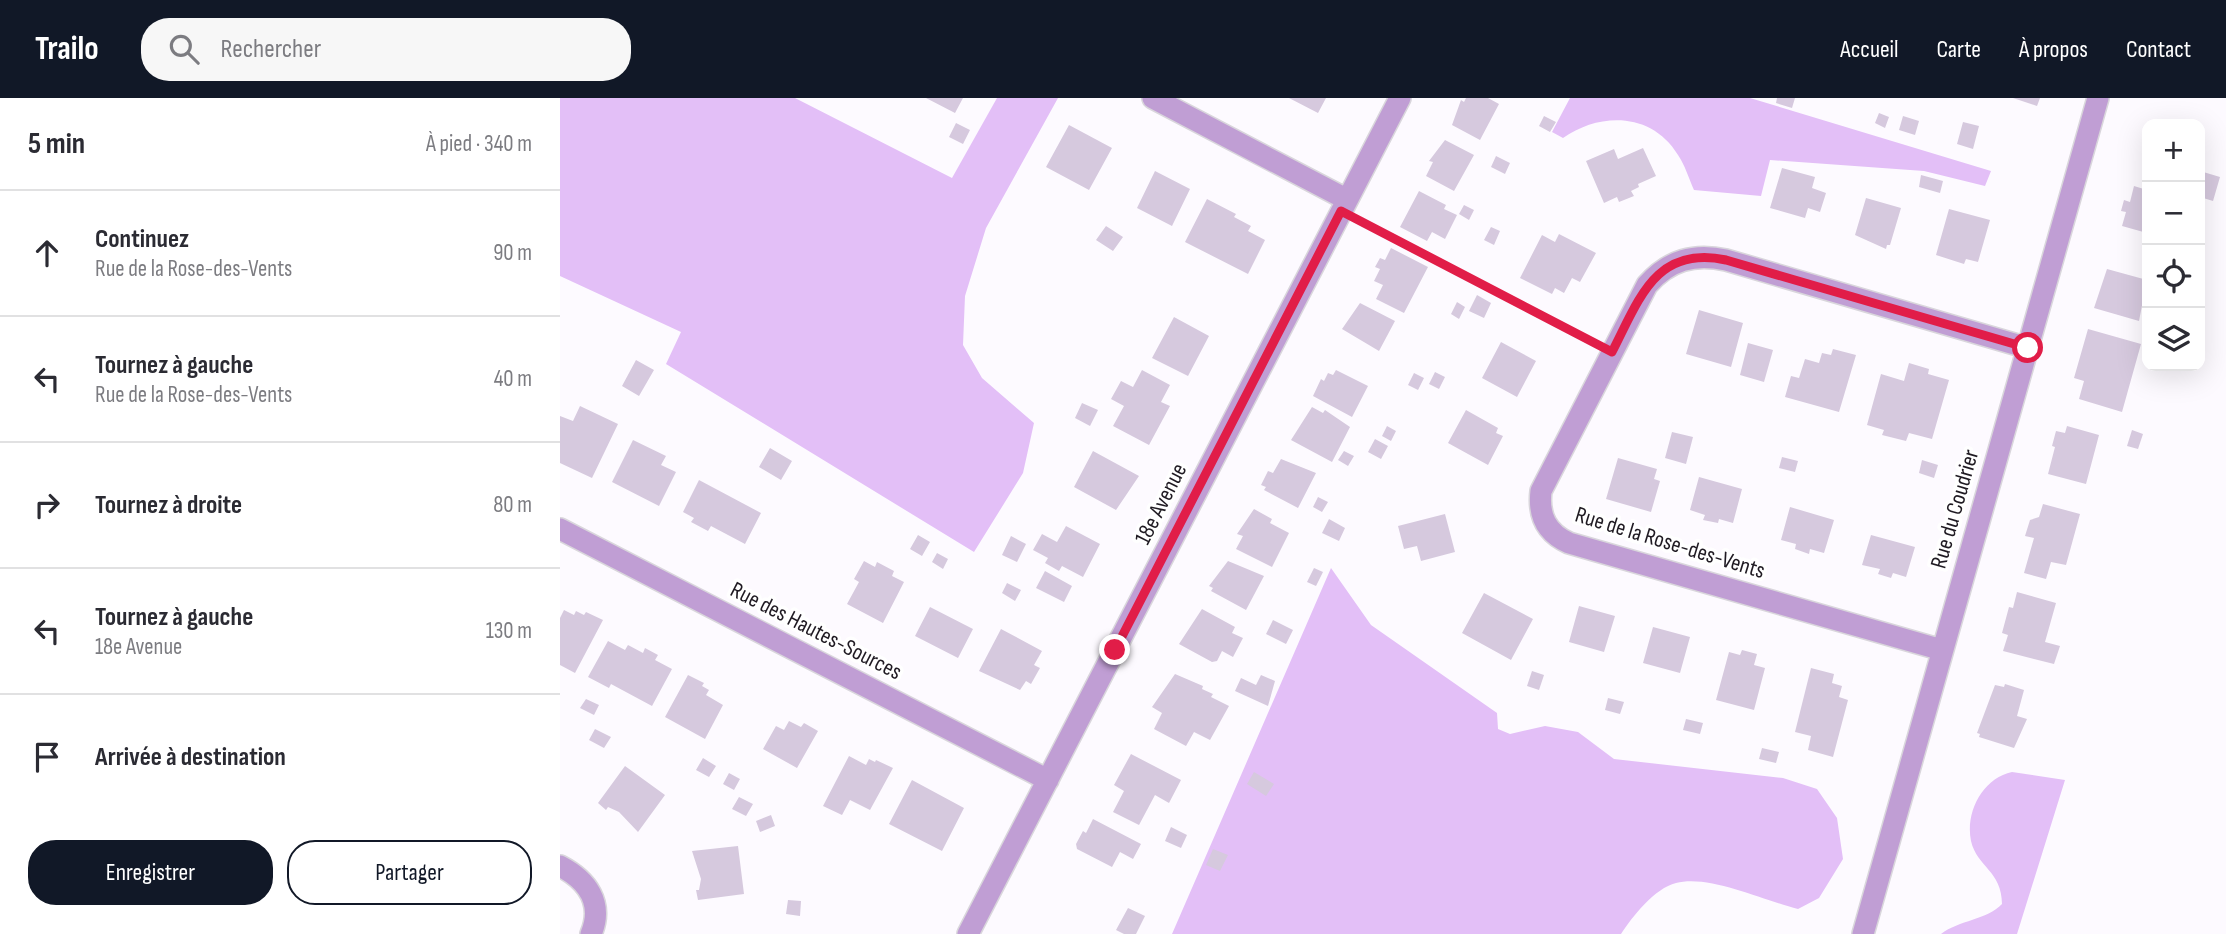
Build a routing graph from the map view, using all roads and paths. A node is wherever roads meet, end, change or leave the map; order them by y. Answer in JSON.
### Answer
{"nodes":[{"id":1,"x":1153,"y":98,"type":"edge"},
{"id":2,"x":1400,"y":98,"type":"edge"},
{"id":3,"x":2098,"y":98,"type":"edge"},
{"id":4,"x":1344,"y":205,"type":"junction"},
{"id":5,"x":2028,"y":348,"type":"junction"},
{"id":6,"x":1612,"y":352,"type":"junction"},
{"id":7,"x":560,"y":529,"type":"edge"},
{"id":8,"x":1942,"y":650,"type":"junction"},
{"id":9,"x":1048,"y":780,"type":"junction"},
{"id":10,"x":560,"y":866,"type":"edge"},
{"id":11,"x":591,"y":934,"type":"edge"},
{"id":12,"x":968,"y":934,"type":"edge"},
{"id":13,"x":1863,"y":934,"type":"edge"}],
"edges":[{"from":1,"to":4,"type":"street"},
{"from":2,"to":4,"type":"street","name":"18e Avenue"},
{"from":3,"to":5,"type":"street","name":"Rue du Coudrier"},
{"from":4,"to":6,"type":"path"},
{"from":4,"to":9,"type":"street","name":"18e Avenue"},
{"from":5,"to":6,"type":"street","name":"Rue de la Rose-des-Vents"},
{"from":5,"to":8,"type":"street","name":"Rue du Coudrier"},
{"from":6,"to":8,"type":"street","name":"Rue de la Rose-des-Vents"},
{"from":7,"to":9,"type":"street","name":"Rue des Hautes-Sources"},
{"from":8,"to":13,"type":"street","name":"Rue du Coudrier"},
{"from":9,"to":12,"type":"street","name":"18e Avenue"},
{"from":10,"to":11,"type":"street"}]}
